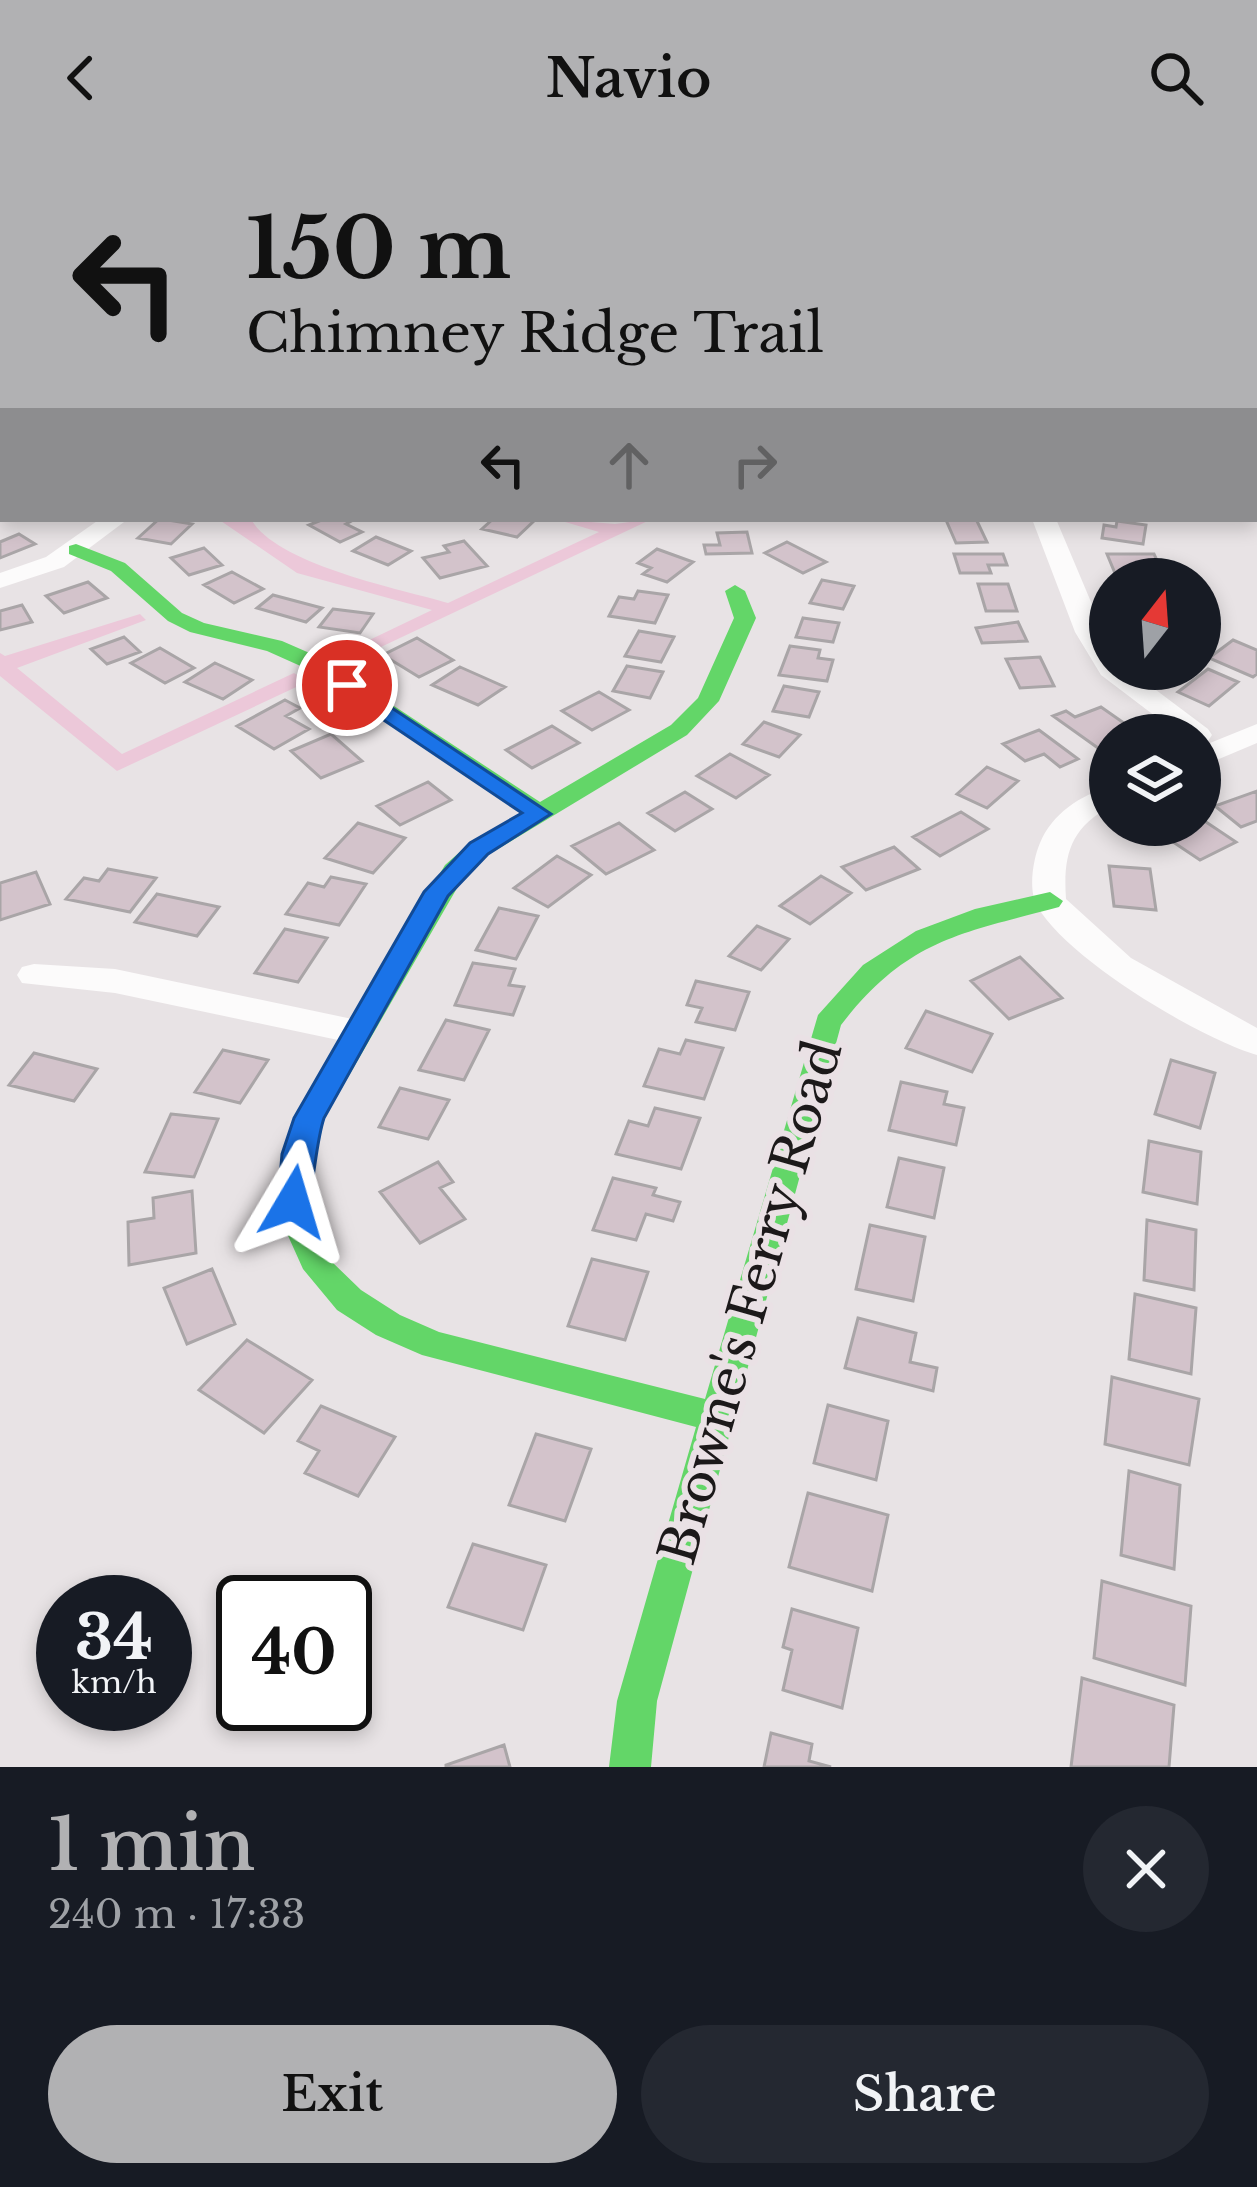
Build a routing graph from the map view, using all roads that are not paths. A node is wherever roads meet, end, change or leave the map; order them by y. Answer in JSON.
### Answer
{"nodes":[{"id":1,"x":112,"y":522,"type":"edge"},
{"id":2,"x":1045,"y":522,"type":"edge"},
{"id":3,"x":76,"y":550,"type":"junction"},
{"id":4,"x":0,"y":581,"type":"edge"},
{"id":5,"x":735,"y":591,"type":"dead end"},
{"id":6,"x":1089,"y":634,"type":"edge"},
{"id":7,"x":1136,"y":690,"type":"edge"},
{"id":8,"x":1166,"y":714,"type":"edge"},
{"id":9,"x":1257,"y":732,"type":"edge"},
{"id":10,"x":1221,"y":741,"type":"edge"},
{"id":11,"x":1089,"y":809,"type":"edge"},
{"id":12,"x":539,"y":814,"type":"junction"},
{"id":13,"x":1050,"y":902,"type":"junction"},
{"id":14,"x":34,"y":975,"type":"dead end"},
{"id":15,"x":357,"y":1032,"type":"junction"},
{"id":16,"x":1257,"y":1042,"type":"edge"},
{"id":17,"x":716,"y":1417,"type":"junction"},
{"id":18,"x":630,"y":1767,"type":"edge"}],
"edges":[{"from":1,"to":3,"type":"street"},
{"from":2,"to":6,"type":"street"},
{"from":3,"to":4,"type":"street"},
{"from":3,"to":12,"type":"street"},
{"from":5,"to":12,"type":"street"},
{"from":7,"to":8,"type":"street"},
{"from":9,"to":10,"type":"street"},
{"from":11,"to":13,"type":"street"},
{"from":12,"to":15,"type":"street"},
{"from":13,"to":16,"type":"street"},
{"from":13,"to":17,"type":"street","name":"Browne's Ferry Road"},
{"from":14,"to":15,"type":"street"},
{"from":15,"to":17,"type":"street"},
{"from":17,"to":18,"type":"street","name":"Browne's Ferry Road"}]}
